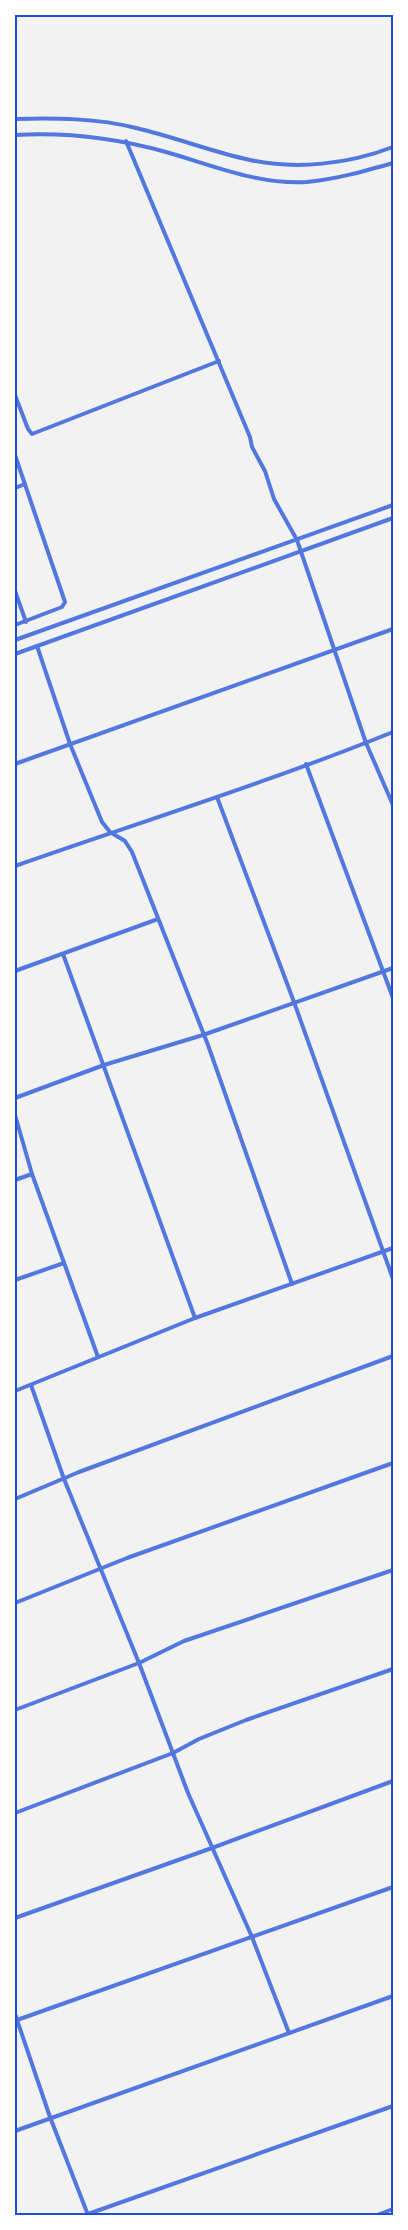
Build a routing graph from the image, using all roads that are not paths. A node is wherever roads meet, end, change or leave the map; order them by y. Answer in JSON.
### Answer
{"nodes":[{"id":1,"x":341,"y":15,"type":"edge"},
{"id":2,"x":369,"y":15,"type":"edge"},
{"id":3,"x":15,"y":119,"type":"edge"},
{"id":4,"x":15,"y":135,"type":"edge"},
{"id":5,"x":126,"y":141,"type":"junction"},
{"id":6,"x":393,"y":148,"type":"edge"},
{"id":7,"x":393,"y":163,"type":"edge"},
{"id":8,"x":219,"y":361,"type":"junction"},
{"id":9,"x":15,"y":394,"type":"edge"},
{"id":10,"x":15,"y":455,"type":"edge"},
{"id":11,"x":25,"y":484,"type":"junction"},
{"id":12,"x":15,"y":488,"type":"edge"},
{"id":13,"x":393,"y":505,"type":"edge"},
{"id":14,"x":393,"y":518,"type":"edge"},
{"id":15,"x":297,"y":540,"type":"junction"},
{"id":16,"x":302,"y":553,"type":"junction"},
{"id":17,"x":15,"y":591,"type":"edge"},
{"id":18,"x":26,"y":622,"type":"junction"},
{"id":19,"x":15,"y":625,"type":"edge"},
{"id":20,"x":393,"y":629,"type":"edge"},
{"id":21,"x":15,"y":640,"type":"edge"},
{"id":22,"x":38,"y":646,"type":"junction"},
{"id":23,"x":336,"y":650,"type":"junction"},
{"id":24,"x":15,"y":654,"type":"edge"},
{"id":25,"x":393,"y":732,"type":"edge"},
{"id":26,"x":366,"y":742,"type":"junction"},
{"id":27,"x":70,"y":744,"type":"junction"},
{"id":28,"x":15,"y":764,"type":"edge"},
{"id":29,"x":306,"y":764,"type":"junction"},
{"id":30,"x":217,"y":797,"type":"junction"},
{"id":31,"x":393,"y":805,"type":"edge"},
{"id":32,"x":110,"y":832,"type":"junction"},
{"id":33,"x":15,"y":866,"type":"edge"},
{"id":34,"x":158,"y":919,"type":"junction"},
{"id":35,"x":63,"y":954,"type":"junction"},
{"id":36,"x":393,"y":968,"type":"edge"},
{"id":37,"x":15,"y":971,"type":"edge"},
{"id":38,"x":384,"y":972,"type":"junction"},
{"id":39,"x":393,"y":998,"type":"edge"},
{"id":40,"x":294,"y":1002,"type":"junction"},
{"id":41,"x":203,"y":1034,"type":"junction"},
{"id":42,"x":104,"y":1065,"type":"junction"},
{"id":43,"x":15,"y":1098,"type":"edge"},
{"id":44,"x":15,"y":1115,"type":"edge"},
{"id":45,"x":32,"y":1174,"type":"junction"},
{"id":46,"x":15,"y":1180,"type":"edge"},
{"id":47,"x":393,"y":1248,"type":"edge"},
{"id":48,"x":383,"y":1252,"type":"junction"},
{"id":49,"x":64,"y":1263,"type":"junction"},
{"id":50,"x":393,"y":1279,"type":"edge"},
{"id":51,"x":15,"y":1280,"type":"edge"},
{"id":52,"x":292,"y":1284,"type":"junction"},
{"id":53,"x":194,"y":1318,"type":"junction"},
{"id":54,"x":98,"y":1356,"type":"junction"},
{"id":55,"x":393,"y":1356,"type":"edge"},
{"id":56,"x":31,"y":1384,"type":"junction"},
{"id":57,"x":15,"y":1391,"type":"edge"},
{"id":58,"x":393,"y":1463,"type":"edge"},
{"id":59,"x":64,"y":1479,"type":"junction"},
{"id":60,"x":15,"y":1499,"type":"edge"},
{"id":61,"x":101,"y":1570,"type":"junction"},
{"id":62,"x":393,"y":1570,"type":"edge"},
{"id":63,"x":15,"y":1603,"type":"edge"},
{"id":64,"x":139,"y":1663,"type":"junction"},
{"id":65,"x":393,"y":1669,"type":"edge"},
{"id":66,"x":15,"y":1710,"type":"edge"},
{"id":67,"x":172,"y":1753,"type":"junction"},
{"id":68,"x":393,"y":1781,"type":"edge"},
{"id":69,"x":15,"y":1813,"type":"edge"},
{"id":70,"x":212,"y":1848,"type":"junction"},
{"id":71,"x":393,"y":1887,"type":"edge"},
{"id":72,"x":15,"y":1918,"type":"edge"},
{"id":73,"x":252,"y":1937,"type":"junction"},
{"id":74,"x":393,"y":1996,"type":"edge"},
{"id":75,"x":15,"y":2014,"type":"edge"},
{"id":76,"x":17,"y":2020,"type":"junction"},
{"id":77,"x":289,"y":2033,"type":"junction"},
{"id":78,"x":393,"y":2106,"type":"edge"},
{"id":79,"x":50,"y":2117,"type":"junction"},
{"id":80,"x":15,"y":2131,"type":"edge"},
{"id":81,"x":393,"y":2210,"type":"edge"},
{"id":82,"x":88,"y":2215,"type":"edge"},
{"id":83,"x":378,"y":2215,"type":"edge"}],
"edges":[{"from":1,"to":2,"type":"street"},
{"from":3,"to":6,"type":"street"},
{"from":4,"to":5,"type":"street"},
{"from":5,"to":7,"type":"street"},
{"from":5,"to":8,"type":"street"},
{"from":8,"to":9,"type":"street"},
{"from":8,"to":15,"type":"street"},
{"from":10,"to":11,"type":"street"},
{"from":11,"to":12,"type":"street"},
{"from":11,"to":18,"type":"street"},
{"from":13,"to":15,"type":"street"},
{"from":14,"to":16,"type":"street"},
{"from":15,"to":16,"type":"street"},
{"from":15,"to":21,"type":"street"},
{"from":16,"to":22,"type":"street"},
{"from":16,"to":23,"type":"street"},
{"from":17,"to":18,"type":"street"},
{"from":18,"to":19,"type":"street"},
{"from":20,"to":23,"type":"street"},
{"from":22,"to":24,"type":"street"},
{"from":22,"to":27,"type":"street"},
{"from":23,"to":26,"type":"street"},
{"from":23,"to":27,"type":"street"},
{"from":25,"to":26,"type":"street"},
{"from":26,"to":29,"type":"street"},
{"from":26,"to":31,"type":"street"},
{"from":27,"to":28,"type":"street"},
{"from":27,"to":32,"type":"street"},
{"from":29,"to":30,"type":"street"},
{"from":29,"to":38,"type":"street"},
{"from":30,"to":32,"type":"street"},
{"from":30,"to":40,"type":"street"},
{"from":32,"to":33,"type":"street"},
{"from":32,"to":34,"type":"street"},
{"from":34,"to":35,"type":"street"},
{"from":34,"to":41,"type":"street"},
{"from":35,"to":37,"type":"street"},
{"from":35,"to":42,"type":"street"},
{"from":36,"to":38,"type":"street"},
{"from":38,"to":39,"type":"street"},
{"from":38,"to":40,"type":"street"},
{"from":40,"to":41,"type":"street"},
{"from":40,"to":48,"type":"street"},
{"from":41,"to":42,"type":"street"},
{"from":41,"to":52,"type":"street"},
{"from":42,"to":43,"type":"street"},
{"from":42,"to":53,"type":"street"},
{"from":44,"to":45,"type":"street"},
{"from":45,"to":46,"type":"street"},
{"from":45,"to":49,"type":"street"},
{"from":47,"to":48,"type":"street"},
{"from":48,"to":50,"type":"street"},
{"from":48,"to":52,"type":"street"},
{"from":49,"to":51,"type":"street"},
{"from":49,"to":54,"type":"street"},
{"from":52,"to":53,"type":"street"},
{"from":53,"to":54,"type":"street"},
{"from":54,"to":56,"type":"street"},
{"from":55,"to":59,"type":"street"},
{"from":56,"to":57,"type":"street"},
{"from":56,"to":59,"type":"street"},
{"from":58,"to":61,"type":"street"},
{"from":59,"to":60,"type":"street"},
{"from":59,"to":61,"type":"street"},
{"from":61,"to":63,"type":"street"},
{"from":61,"to":64,"type":"street"},
{"from":62,"to":64,"type":"street"},
{"from":64,"to":66,"type":"street"},
{"from":64,"to":67,"type":"street"},
{"from":65,"to":67,"type":"street"},
{"from":67,"to":69,"type":"street"},
{"from":67,"to":70,"type":"street"},
{"from":68,"to":70,"type":"street"},
{"from":70,"to":72,"type":"street"},
{"from":70,"to":73,"type":"street"},
{"from":71,"to":73,"type":"street"},
{"from":73,"to":76,"type":"street"},
{"from":73,"to":77,"type":"street"},
{"from":74,"to":77,"type":"street"},
{"from":75,"to":76,"type":"street"},
{"from":76,"to":79,"type":"street"},
{"from":77,"to":79,"type":"street"},
{"from":78,"to":82,"type":"street"},
{"from":79,"to":80,"type":"street"},
{"from":79,"to":82,"type":"street"},
{"from":81,"to":83,"type":"street"}]}
